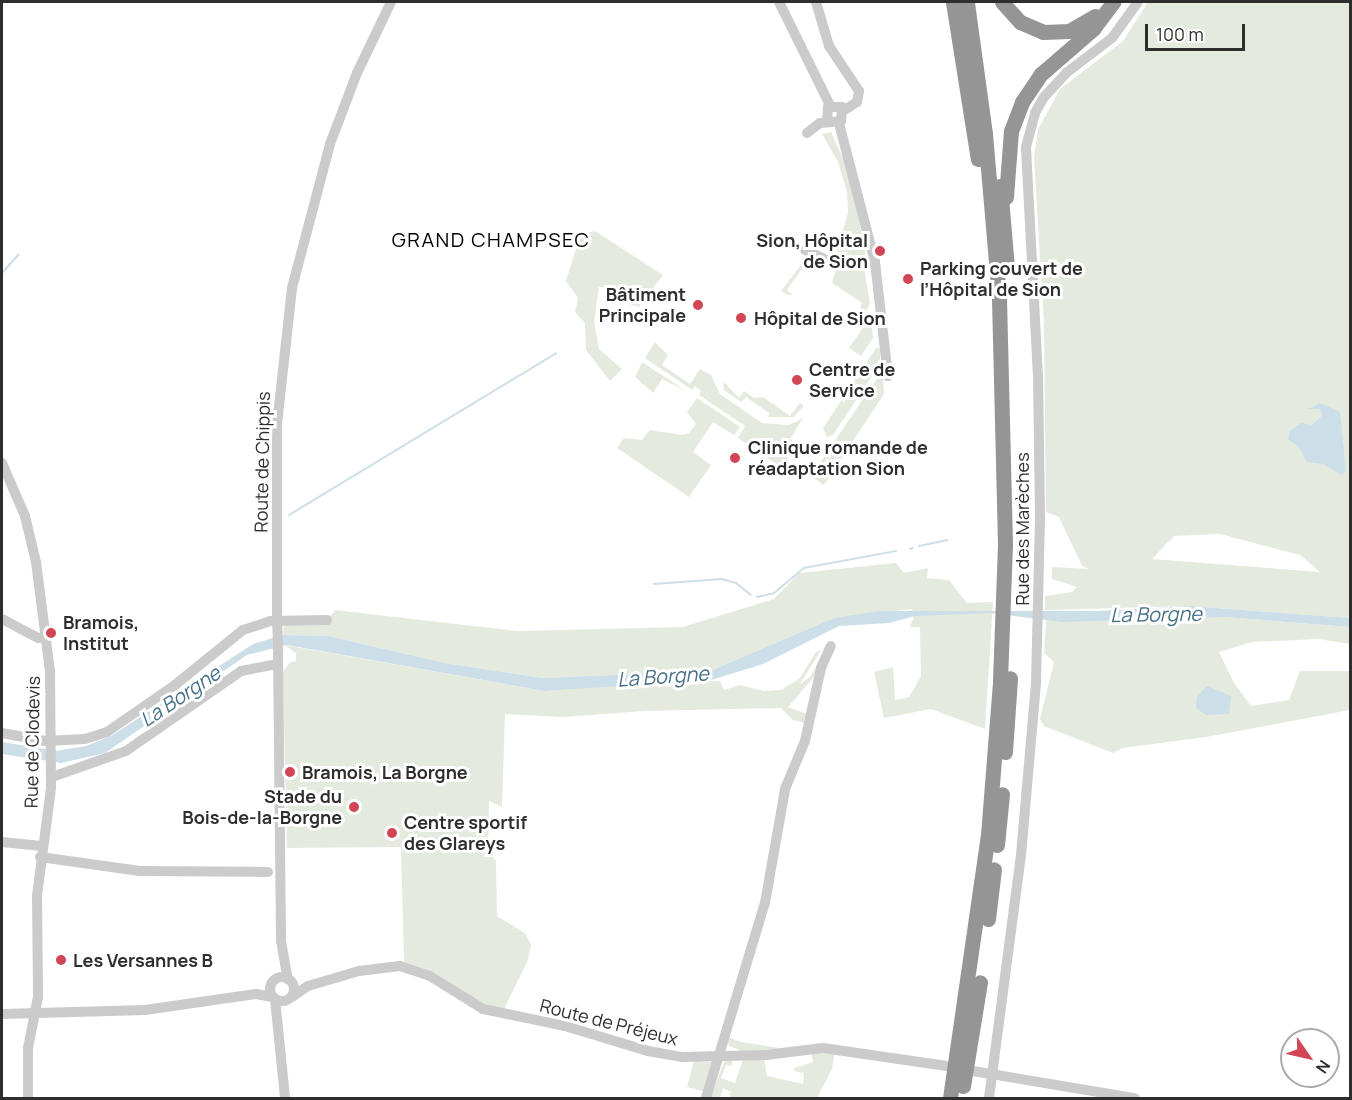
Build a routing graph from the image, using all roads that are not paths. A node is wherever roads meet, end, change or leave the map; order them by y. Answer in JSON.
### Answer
{"nodes":[{"id":1,"x":391,"y":2,"type":"edge"},
{"id":2,"x":780,"y":2,"type":"edge"},
{"id":3,"x":953,"y":2,"type":"edge"},
{"id":4,"x":967,"y":2,"type":"edge"},
{"id":5,"x":978,"y":2,"type":"edge"},
{"id":6,"x":1002,"y":2,"type":"edge"},
{"id":7,"x":1105,"y":2,"type":"edge"},
{"id":8,"x":1113,"y":2,"type":"edge"},
{"id":9,"x":1138,"y":2,"type":"edge"},
{"id":10,"x":818,"y":5,"type":"edge"},
{"id":11,"x":830,"y":105,"type":"junction"},
{"id":12,"x":844,"y":110,"type":"junction"},
{"id":13,"x":827,"y":121,"type":"junction"},
{"id":14,"x":839,"y":123,"type":"junction"},
{"id":15,"x":807,"y":133,"type":"dead end"},
{"id":16,"x":1004,"y":227,"type":"junction"},
{"id":17,"x":805,"y":250,"type":"dead end"},
{"id":18,"x":874,"y":262,"type":"junction"},
{"id":19,"x":999,"y":297,"type":"junction"},
{"id":20,"x":888,"y":376,"type":"dead end"},
{"id":21,"x":2,"y":463,"type":"edge"},
{"id":22,"x":1010,"y":544,"type":"junction"},
{"id":23,"x":2,"y":619,"type":"edge"},
{"id":24,"x":327,"y":620,"type":"dead end"},
{"id":25,"x":47,"y":637,"type":"junction"},
{"id":26,"x":834,"y":648,"type":"dead end"},
{"id":27,"x":278,"y":664,"type":"junction"},
{"id":28,"x":1005,"y":681,"type":"junction"},
{"id":29,"x":2,"y":733,"type":"edge"},
{"id":30,"x":51,"y":742,"type":"junction"},
{"id":31,"x":52,"y":771,"type":"junction"},
{"id":32,"x":2,"y":842,"type":"edge"},
{"id":33,"x":41,"y":851,"type":"junction"},
{"id":34,"x":268,"y":872,"type":"dead end"},
{"id":35,"x":281,"y":941,"type":"junction"},
{"id":36,"x":289,"y":980,"type":"junction"},
{"id":37,"x":274,"y":982,"type":"junction"},
{"id":38,"x":313,"y":985,"type":"junction"},
{"id":39,"x":256,"y":994,"type":"junction"},
{"id":40,"x":274,"y":998,"type":"junction"},
{"id":41,"x":291,"y":998,"type":"junction"},
{"id":42,"x":37,"y":1011,"type":"junction"},
{"id":43,"x":2,"y":1014,"type":"edge"},
{"id":44,"x":282,"y":1043,"type":"junction"},
{"id":45,"x":722,"y":1056,"type":"junction"},
{"id":46,"x":947,"y":1066,"type":"dead end"},
{"id":47,"x":974,"y":1071,"type":"dead end"},
{"id":48,"x":995,"y":1074,"type":"junction"},
{"id":49,"x":28,"y":1098,"type":"edge"},
{"id":50,"x":285,"y":1098,"type":"edge"},
{"id":51,"x":706,"y":1098,"type":"edge"},
{"id":52,"x":950,"y":1098,"type":"edge"},
{"id":53,"x":960,"y":1098,"type":"edge"},
{"id":54,"x":989,"y":1098,"type":"edge"},
{"id":55,"x":1135,"y":1098,"type":"edge"}],
"edges":[{"from":1,"to":27,"type":"street","name":"Route de Chippis","bridge":true},
{"from":2,"to":11,"type":"street"},
{"from":3,"to":19,"type":"highway"},
{"from":4,"to":19,"type":"highway"},
{"from":5,"to":16,"type":"highway"},
{"from":6,"to":7,"type":"highway"},
{"from":8,"to":16,"type":"highway"},
{"from":9,"to":48,"type":"street","name":"Rue des Marèches"},
{"from":10,"to":12,"type":"street"},
{"from":11,"to":12,"type":"street"},
{"from":11,"to":13,"type":"street"},
{"from":12,"to":14,"type":"street"},
{"from":13,"to":14,"type":"street"},
{"from":13,"to":15,"type":"street"},
{"from":14,"to":18,"type":"street"},
{"from":16,"to":22,"type":"highway"},
{"from":17,"to":18,"type":"street"},
{"from":18,"to":20,"type":"street"},
{"from":19,"to":22,"type":"highway"},
{"from":21,"to":25,"type":"street","name":"Rue de Clodevis"},
{"from":22,"to":28,"type":"highway"},
{"from":23,"to":25,"type":"street"},
{"from":24,"to":30,"type":"street"},
{"from":25,"to":30,"type":"street","name":"Rue de Clodevis"},
{"from":26,"to":45,"type":"street"},
{"from":27,"to":31,"type":"street"},
{"from":27,"to":35,"type":"street","name":"Route de Chippis"},
{"from":28,"to":52,"type":"highway"},
{"from":28,"to":53,"type":"highway"},
{"from":29,"to":30,"type":"street"},
{"from":30,"to":31,"type":"street","name":"Rue de Clodevis"},
{"from":31,"to":33,"type":"street","name":"Rue de Clodevis"},
{"from":32,"to":33,"type":"street"},
{"from":33,"to":34,"type":"street"},
{"from":33,"to":42,"type":"street","name":"Rue de Clodevis"},
{"from":35,"to":36,"type":"street","name":"Route de Chippis"},
{"from":35,"to":37,"type":"street","name":"Route de Chippis"},
{"from":36,"to":37,"type":"street"},
{"from":36,"to":38,"type":"street","name":"Route de Préjeux"},
{"from":36,"to":41,"type":"street","name":"Route de Chippis"},
{"from":37,"to":39,"type":"street"},
{"from":37,"to":40,"type":"street","name":"Route de Chippis"},
{"from":38,"to":41,"type":"street","name":"Route de Préjeux"},
{"from":38,"to":45,"type":"street","name":"Route de Préjeux"},
{"from":39,"to":40,"type":"street"},
{"from":39,"to":42,"type":"street"},
{"from":40,"to":41,"type":"street"},
{"from":40,"to":44,"type":"street","name":"Route de Chippis"},
{"from":41,"to":44,"type":"street","name":"Route de Chippis"},
{"from":42,"to":43,"type":"street"},
{"from":42,"to":49,"type":"street","name":"Rue de Clodevis"},
{"from":44,"to":50,"type":"street","name":"Route de Chippis"},
{"from":45,"to":46,"type":"street","name":"Route de Préjeux"},
{"from":45,"to":51,"type":"street"},
{"from":47,"to":48,"type":"street"},
{"from":48,"to":54,"type":"street","name":"Rue des Marèches"},
{"from":48,"to":55,"type":"street"}]}
